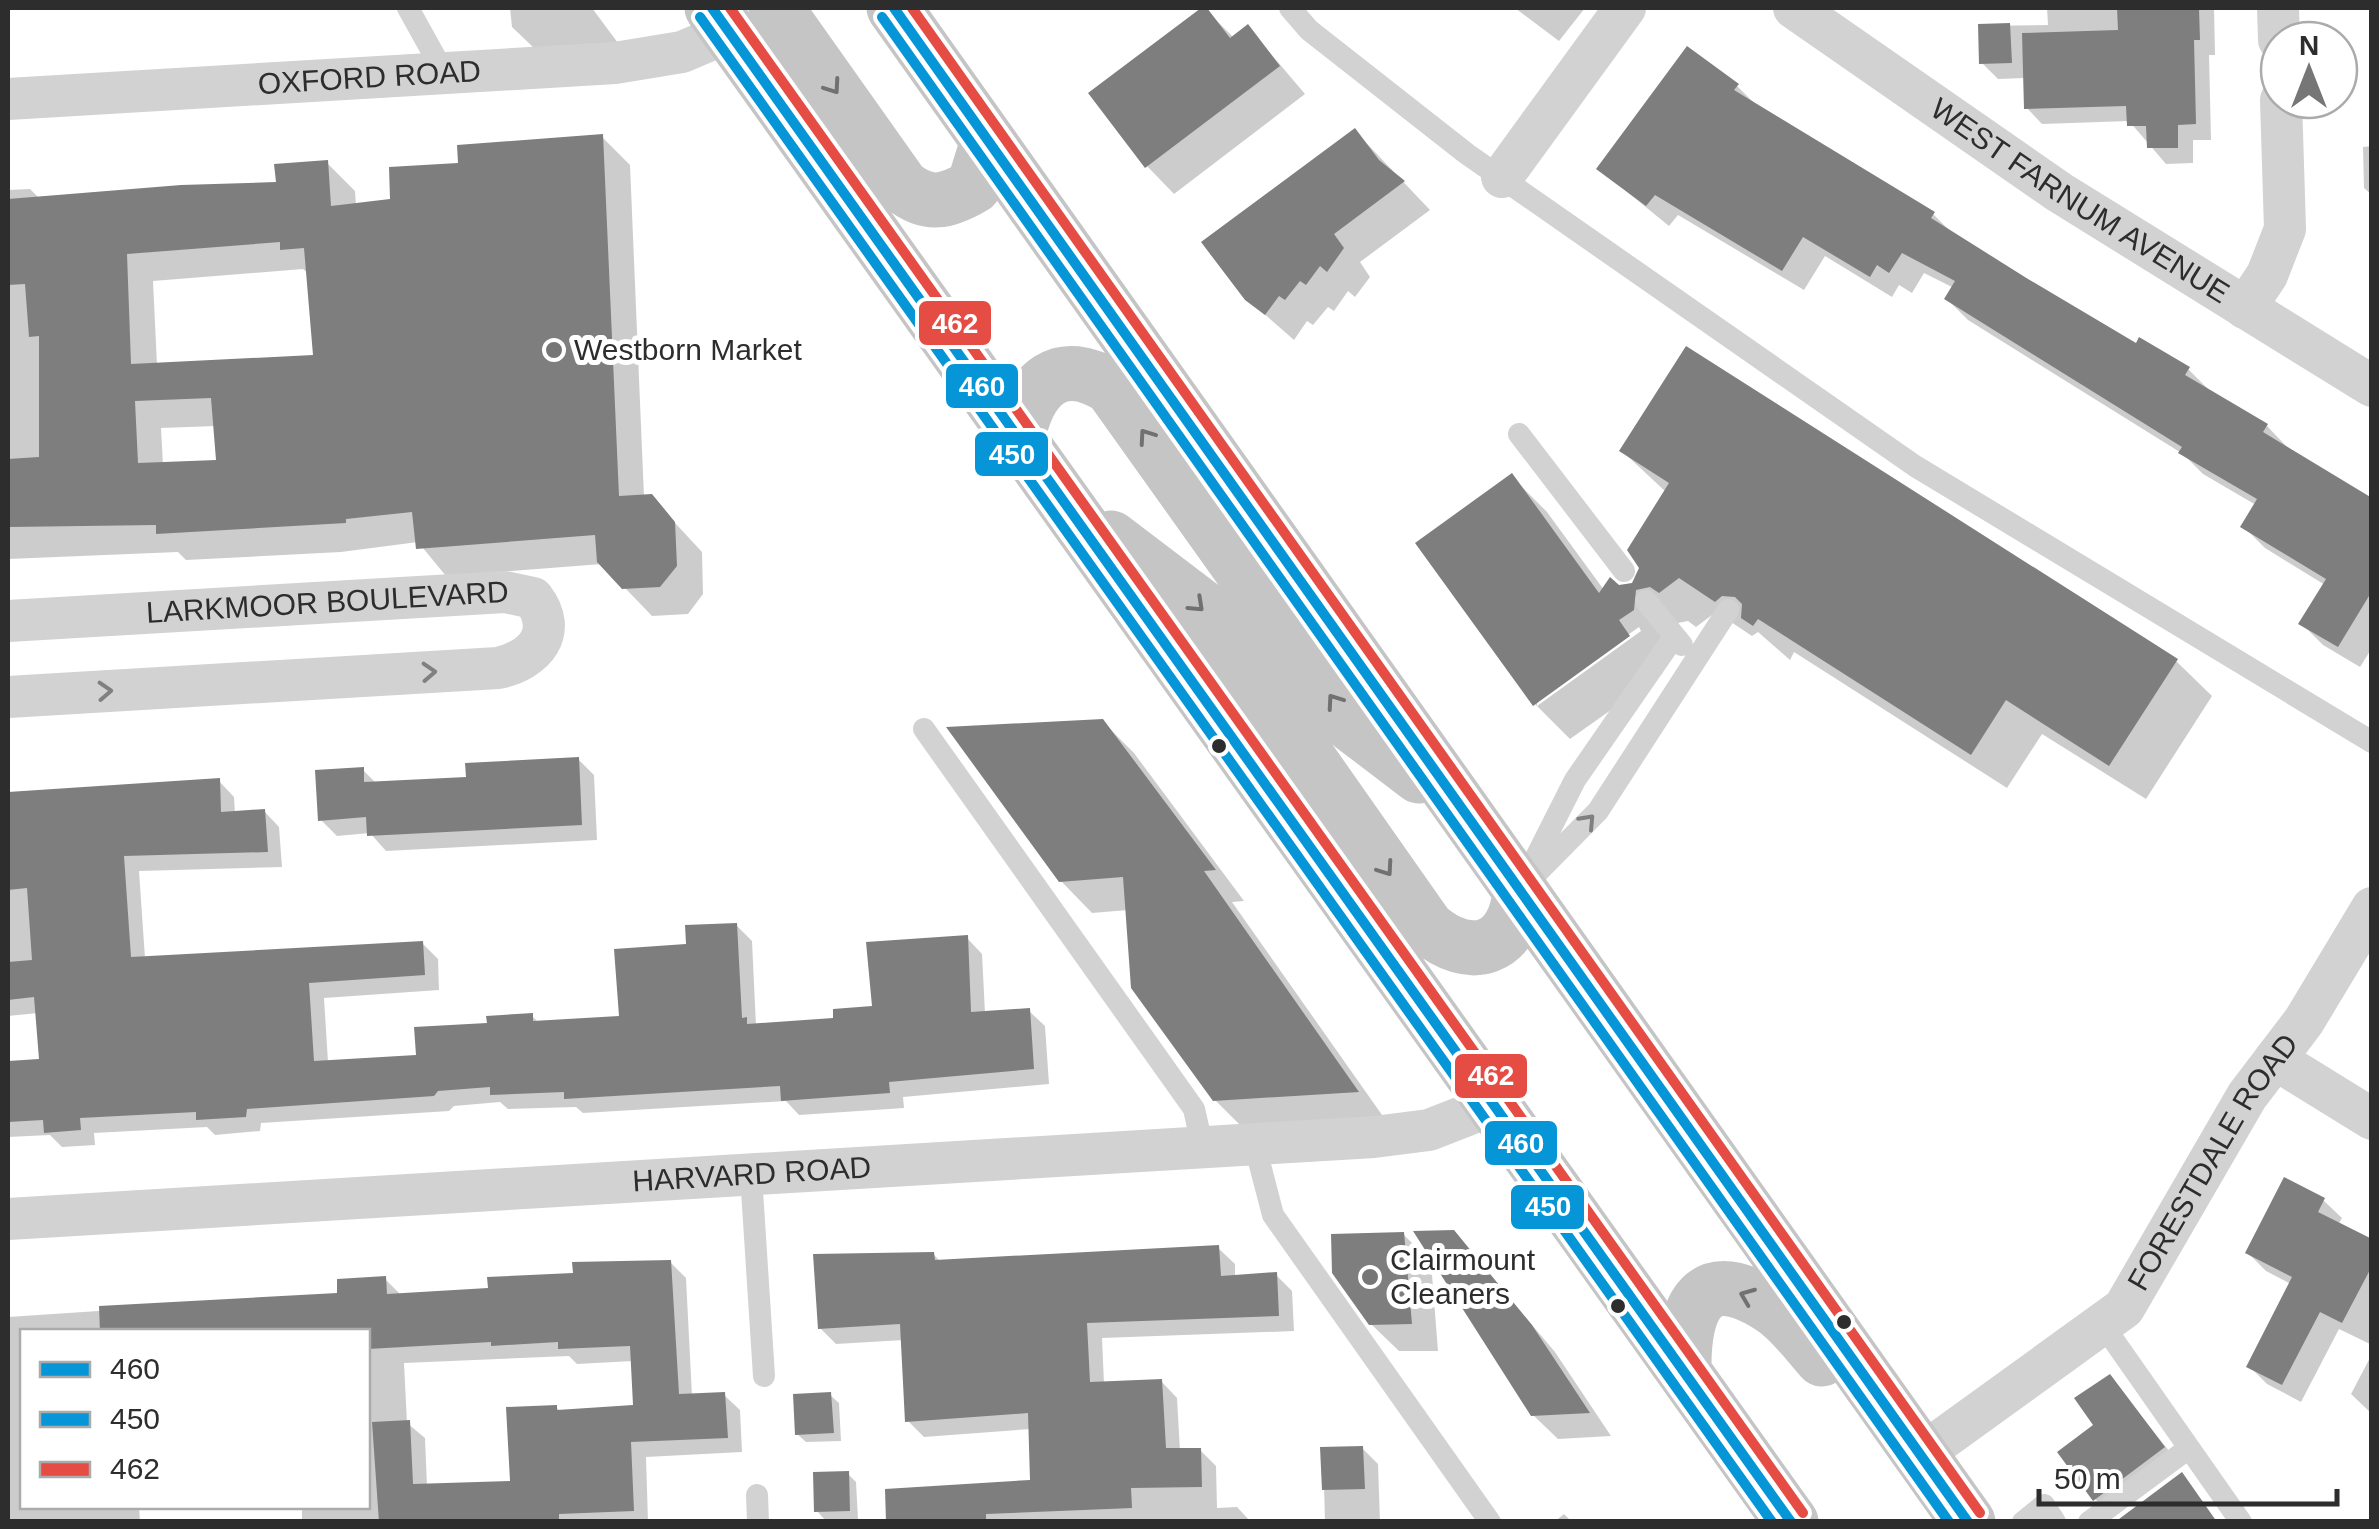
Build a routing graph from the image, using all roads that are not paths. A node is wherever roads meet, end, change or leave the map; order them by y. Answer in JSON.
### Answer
{"nodes":[{"id":1,"x":408,"y":8,"type":"edge"},
{"id":2,"x":776,"y":8,"type":"edge"},
{"id":3,"x":894,"y":8,"type":"edge"},
{"id":4,"x":1290,"y":8,"type":"edge"},
{"id":5,"x":1626,"y":8,"type":"edge"},
{"id":6,"x":1794,"y":8,"type":"edge"},
{"id":7,"x":720,"y":20,"type":"edge"},
{"id":8,"x":444,"y":74,"type":"junction"},
{"id":9,"x":8,"y":98,"type":"edge"},
{"id":10,"x":2282,"y":120,"type":"edge"},
{"id":11,"x":988,"y":141,"type":"junction"},
{"id":12,"x":1502,"y":177,"type":"junction"},
{"id":13,"x":2245,"y":308,"type":"junction"},
{"id":14,"x":2372,"y":386,"type":"edge"},
{"id":15,"x":1519,"y":434,"type":"dead end"},
{"id":16,"x":1018,"y":436,"type":"junction"},
{"id":17,"x":1065,"y":502,"type":"junction"},
{"id":18,"x":1624,"y":571,"type":"dead end"},
{"id":19,"x":1646,"y":601,"type":"dead end"},
{"id":20,"x":1728,"y":610,"type":"dead end"},
{"id":21,"x":8,"y":621,"type":"edge"},
{"id":22,"x":1674,"y":637,"type":"junction"},
{"id":23,"x":1696,"y":658,"type":"junction"},
{"id":24,"x":8,"y":696,"type":"edge"},
{"id":25,"x":924,"y":729,"type":"dead end"},
{"id":26,"x":2372,"y":742,"type":"edge"},
{"id":27,"x":1461,"y":808,"type":"junction"},
{"id":28,"x":1520,"y":890,"type":"junction"},
{"id":29,"x":2372,"y":908,"type":"edge"},
{"id":30,"x":2276,"y":1059,"type":"junction"},
{"id":31,"x":1493,"y":1105,"type":"junction"},
{"id":32,"x":2372,"y":1119,"type":"edge"},
{"id":33,"x":1255,"y":1146,"type":"junction"},
{"id":34,"x":1203,"y":1149,"type":"junction"},
{"id":35,"x":751,"y":1175,"type":"junction"},
{"id":36,"x":8,"y":1219,"type":"edge"},
{"id":37,"x":2103,"y":1325,"type":"junction"},
{"id":38,"x":1684,"y":1372,"type":"junction"},
{"id":39,"x":764,"y":1376,"type":"dead end"},
{"id":40,"x":2189,"y":1448,"type":"junction"},
{"id":41,"x":1922,"y":1454,"type":"junction"},
{"id":42,"x":757,"y":1495,"type":"dead end"},
{"id":43,"x":758,"y":1522,"type":"edge"},
{"id":44,"x":1490,"y":1522,"type":"edge"},
{"id":45,"x":1791,"y":1522,"type":"edge"},
{"id":46,"x":1968,"y":1522,"type":"edge"},
{"id":47,"x":2022,"y":1522,"type":"edge"},
{"id":48,"x":2055,"y":1522,"type":"edge"},
{"id":49,"x":2089,"y":1522,"type":"edge"},
{"id":50,"x":2240,"y":1522,"type":"edge"}],
"edges":[{"from":1,"to":8,"type":"lane"},
{"from":2,"to":11,"type":"main road","one_way":true},
{"from":3,"to":11,"type":"main road"},
{"from":4,"to":12,"type":"lane"},
{"from":5,"to":12,"type":"street"},
{"from":6,"to":13,"type":"street","name":"WEST FARNUM AVENUE"},
{"from":7,"to":8,"type":"street","name":"OXFORD ROAD"},
{"from":7,"to":16,"type":"main road"},
{"from":8,"to":9,"type":"street","name":"OXFORD ROAD"},
{"from":10,"to":13,"type":"street"},
{"from":11,"to":27,"type":"main road"},
{"from":12,"to":26,"type":"lane"},
{"from":13,"to":14,"type":"street","name":"WEST FARNUM AVENUE"},
{"from":15,"to":18,"type":"lane"},
{"from":16,"to":17,"type":"main road"},
{"from":27,"to":16,"type":"main road","one_way":true},
{"from":17,"to":28,"type":"main road","one_way":true},
{"from":17,"to":31,"type":"main road"},
{"from":19,"to":22,"type":"lane"},
{"from":20,"to":23,"type":"lane"},
{"from":24,"to":21,"type":"street","name":"LARKMOOR BOULEVARD","one_way":true},
{"from":22,"to":23,"type":"lane"},
{"from":22,"to":28,"type":"lane"},
{"from":28,"to":23,"type":"lane","one_way":true},
{"from":25,"to":34,"type":"lane"},
{"from":27,"to":28,"type":"main road"},
{"from":28,"to":41,"type":"main road"},
{"from":29,"to":30,"type":"street","name":"FORESTDALE ROAD"},
{"from":30,"to":32,"type":"street"},
{"from":30,"to":37,"type":"street","name":"FORESTDALE ROAD"},
{"from":31,"to":33,"type":"street","name":"HARVARD ROAD"},
{"from":31,"to":38,"type":"main road"},
{"from":33,"to":34,"type":"street","name":"HARVARD ROAD"},
{"from":33,"to":44,"type":"lane"},
{"from":34,"to":35,"type":"street","name":"HARVARD ROAD"},
{"from":35,"to":36,"type":"street","name":"HARVARD ROAD"},
{"from":35,"to":39,"type":"lane"},
{"from":37,"to":40,"type":"lane"},
{"from":37,"to":41,"type":"street","name":"FORESTDALE ROAD"},
{"from":41,"to":38,"type":"main road","one_way":true},
{"from":38,"to":45,"type":"main road"},
{"from":40,"to":49,"type":"lane"},
{"from":40,"to":50,"type":"lane"},
{"from":41,"to":46,"type":"main road"},
{"from":42,"to":43,"type":"lane"},
{"from":47,"to":48,"type":"lane"}]}
